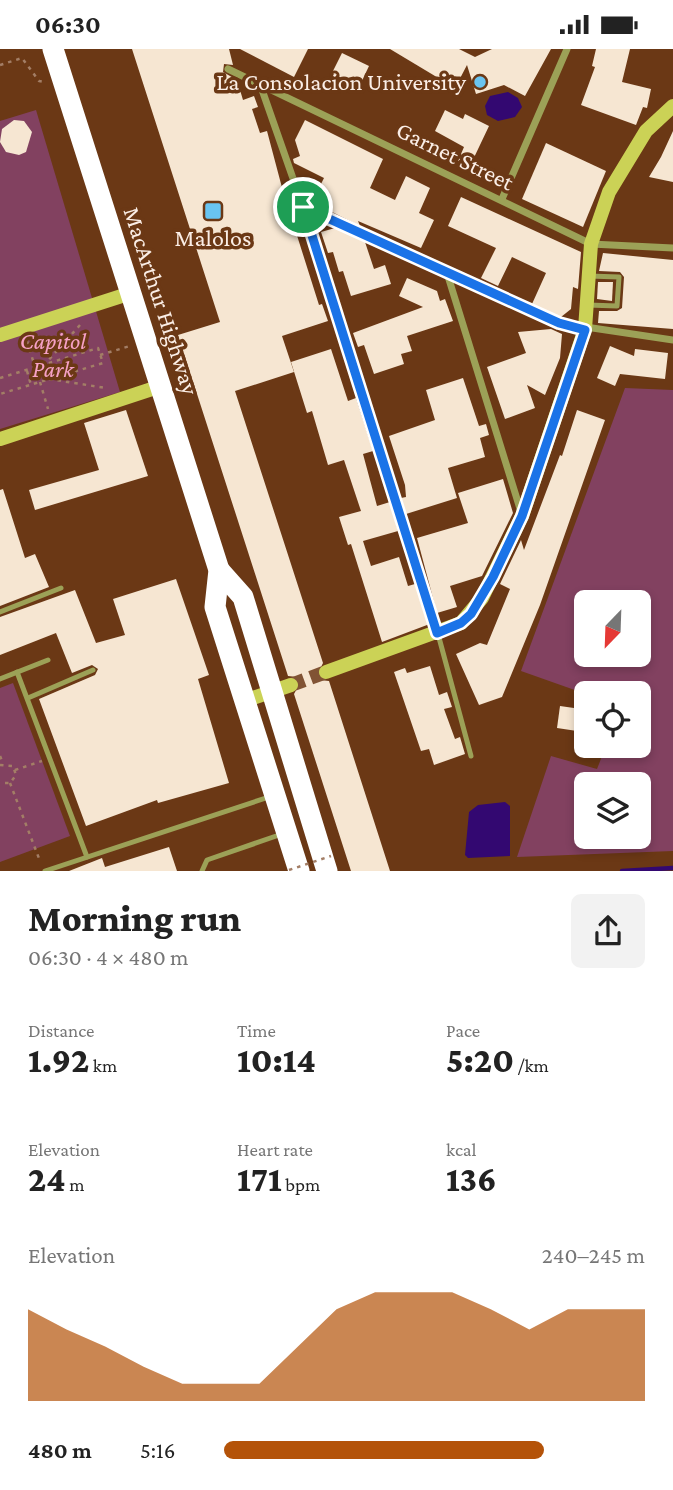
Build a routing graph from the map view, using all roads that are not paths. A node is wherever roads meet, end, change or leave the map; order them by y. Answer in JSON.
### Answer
{"nodes":[{"id":1,"x":53,"y":49,"type":"edge"},
{"id":2,"x":567,"y":49,"type":"edge"},
{"id":3,"x":228,"y":69,"type":"dead end"},
{"id":4,"x":260,"y":84,"type":"junction"},
{"id":5,"x":673,"y":106,"type":"edge"},
{"id":6,"x":502,"y":199,"type":"junction"},
{"id":7,"x":303,"y":207,"type":"junction"},
{"id":8,"x":591,"y":244,"type":"junction"},
{"id":9,"x":673,"y":248,"type":"edge"},
{"id":10,"x":447,"y":273,"type":"junction"},
{"id":11,"x":589,"y":276,"type":"junction"},
{"id":12,"x":131,"y":293,"type":"junction"},
{"id":13,"x":587,"y":305,"type":"junction"},
{"id":14,"x":585,"y":330,"type":"junction"},
{"id":15,"x":0,"y":335,"type":"edge"},
{"id":16,"x":673,"y":340,"type":"edge"},
{"id":17,"x":161,"y":386,"type":"junction"},
{"id":18,"x":0,"y":439,"type":"edge"},
{"id":19,"x":522,"y":516,"type":"junction"},
{"id":20,"x":219,"y":570,"type":"junction"},
{"id":21,"x":61,"y":588,"type":"dead end"},
{"id":22,"x":0,"y":612,"type":"edge"},
{"id":23,"x":437,"y":633,"type":"junction"},
{"id":24,"x":48,"y":660,"type":"dead end"},
{"id":25,"x":93,"y":670,"type":"dead end"},
{"id":26,"x":17,"y":672,"type":"junction"},
{"id":27,"x":326,"y":672,"type":"tunnel mouth"},
{"id":28,"x":0,"y":678,"type":"edge"},
{"id":29,"x":281,"y":689,"type":"junction"},
{"id":30,"x":27,"y":698,"type":"junction"},
{"id":31,"x":244,"y":701,"type":"junction"},
{"id":32,"x":471,"y":756,"type":"dead end"},
{"id":33,"x":274,"y":795,"type":"junction"},
{"id":34,"x":288,"y":833,"type":"junction"},
{"id":35,"x":87,"y":857,"type":"junction"},
{"id":36,"x":329,"y":863,"type":"edge"},
{"id":37,"x":45,"y":870,"type":"edge"},
{"id":38,"x":202,"y":870,"type":"edge"},
{"id":39,"x":299,"y":870,"type":"edge"}],
"edges":[{"from":1,"to":12,"type":"highway","name":"MacArthur Highway"},
{"from":2,"to":6,"type":"street"},
{"from":3,"to":4,"type":"street","name":"Garnet Street"},
{"from":4,"to":6,"type":"street","name":"Garnet Street"},
{"from":4,"to":7,"type":"street"},
{"from":5,"to":8,"type":"main road"},
{"from":6,"to":8,"type":"street","name":"Garnet Street"},
{"from":7,"to":10,"type":"street"},
{"from":7,"to":23,"type":"street"},
{"from":8,"to":9,"type":"street","name":"Garnet Street"},
{"from":8,"to":11,"type":"main road"},
{"from":10,"to":14,"type":"street"},
{"from":10,"to":19,"type":"street"},
{"from":11,"to":13,"type":"main road"},
{"from":11,"to":13,"type":"lane"},
{"from":12,"to":15,"type":"main road"},
{"from":12,"to":17,"type":"highway","name":"MacArthur Highway"},
{"from":13,"to":14,"type":"main road"},
{"from":14,"to":16,"type":"street"},
{"from":14,"to":19,"type":"main road"},
{"from":17,"to":18,"type":"main road"},
{"from":17,"to":20,"type":"highway","name":"MacArthur Highway"},
{"from":19,"to":23,"type":"main road"},
{"from":20,"to":29,"type":"highway","name":"MacArthur Highway"},
{"from":20,"to":31,"type":"highway","name":"MacArthur Highway"},
{"from":21,"to":22,"type":"lane"},
{"from":23,"to":27,"type":"main road"},
{"from":23,"to":32,"type":"lane"},
{"from":24,"to":26,"type":"lane"},
{"from":25,"to":30,"type":"lane"},
{"from":26,"to":28,"type":"lane"},
{"from":26,"to":30,"type":"lane"},
{"from":29,"to":31,"type":"main road"},
{"from":29,"to":36,"type":"highway","name":"MacArthur Highway"},
{"from":30,"to":35,"type":"lane"},
{"from":31,"to":33,"type":"highway","name":"MacArthur Highway"},
{"from":33,"to":34,"type":"highway","name":"MacArthur Highway"},
{"from":33,"to":35,"type":"lane"},
{"from":34,"to":38,"type":"lane"},
{"from":34,"to":39,"type":"highway","name":"MacArthur Highway"},
{"from":35,"to":37,"type":"lane"}]}
